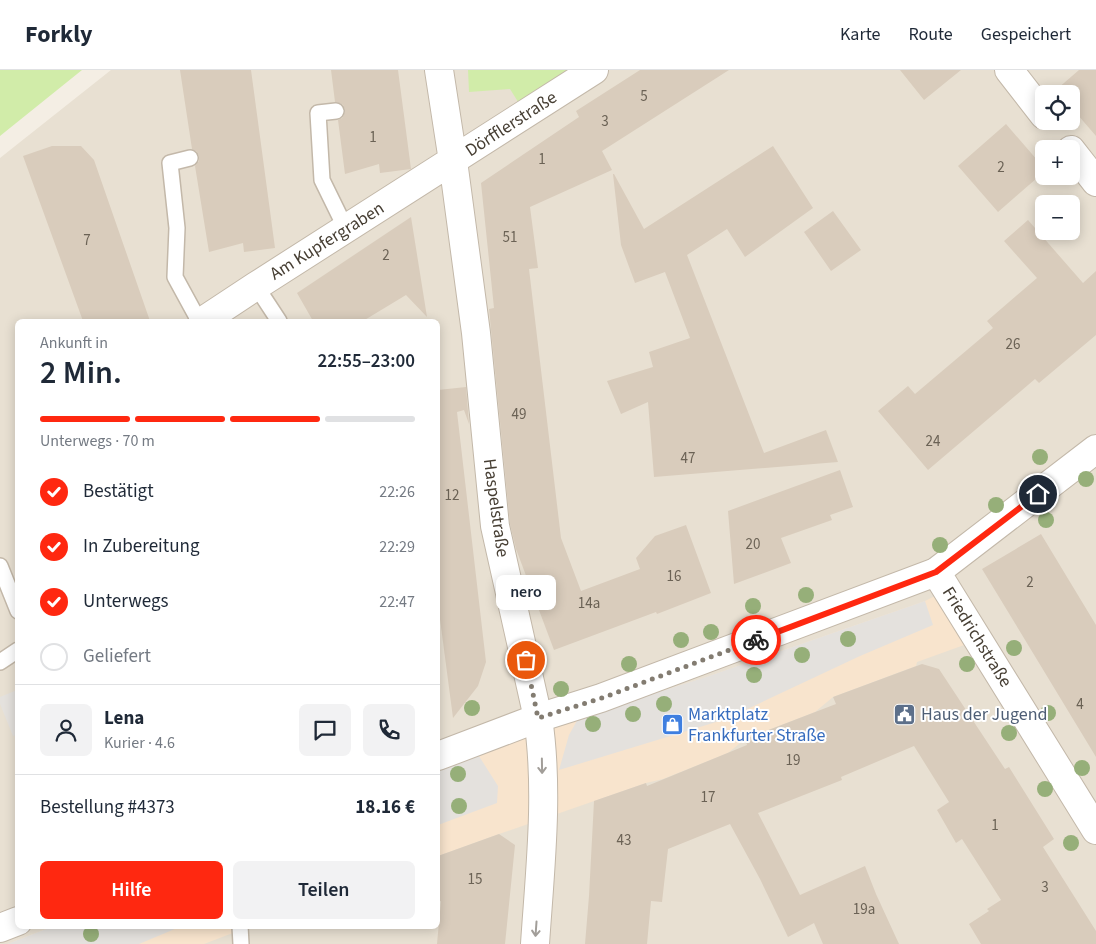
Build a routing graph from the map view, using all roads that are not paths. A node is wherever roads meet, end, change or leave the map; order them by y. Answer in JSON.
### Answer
{"nodes":[{"id":1,"x":439,"y":70,"type":"edge"},
{"id":2,"x":594,"y":70,"type":"edge"},
{"id":3,"x":1009,"y":70,"type":"edge"},
{"id":4,"x":1035,"y":103,"type":"edge"},
{"id":5,"x":336,"y":111,"type":"dead end"},
{"id":6,"x":1056,"y":130,"type":"edge"},
{"id":7,"x":1064,"y":140,"type":"edge"},
{"id":8,"x":190,"y":158,"type":"dead end"},
{"id":9,"x":453,"y":161,"type":"junction"},
{"id":10,"x":1080,"y":161,"type":"edge"},
{"id":11,"x":1096,"y":182,"type":"edge"},
{"id":12,"x":346,"y":229,"type":"junction"},
{"id":13,"x":256,"y":286,"type":"junction"},
{"id":14,"x":198,"y":319,"type":"edge"},
{"id":15,"x":206,"y":319,"type":"edge"},
{"id":16,"x":278,"y":319,"type":"edge"},
{"id":17,"x":1096,"y":450,"type":"edge"},
{"id":18,"x":0,"y":566,"type":"edge"},
{"id":19,"x":936,"y":572,"type":"junction"},
{"id":20,"x":15,"y":604,"type":"edge"},
{"id":21,"x":15,"y":652,"type":"edge"},
{"id":22,"x":0,"y":662,"type":"edge"},
{"id":23,"x":538,"y":718,"type":"junction"},
{"id":24,"x":440,"y":755,"type":"edge"},
{"id":25,"x":1096,"y":830,"type":"edge"},
{"id":26,"x":15,"y":922,"type":"edge"},
{"id":27,"x":0,"y":928,"type":"edge"},
{"id":28,"x":240,"y":929,"type":"edge"},
{"id":29,"x":241,"y":944,"type":"edge"},
{"id":30,"x":535,"y":944,"type":"edge"}],
"edges":[{"from":1,"to":9,"type":"street","name":"Haspelstraße"},
{"from":2,"to":9,"type":"street","name":"Dörfflerstraße"},
{"from":3,"to":4,"type":"street"},
{"from":5,"to":12,"type":"lane"},
{"from":6,"to":7,"type":"street"},
{"from":8,"to":14,"type":"lane"},
{"from":9,"to":12,"type":"street","name":"Am Kupfergraben"},
{"from":9,"to":23,"type":"street","name":"Haspelstraße"},
{"from":10,"to":11,"type":"street"},
{"from":12,"to":13,"type":"street","name":"Am Kupfergraben"},
{"from":13,"to":15,"type":"street","name":"Am Kupfergraben"},
{"from":13,"to":16,"type":"lane"},
{"from":17,"to":19,"type":"street"},
{"from":18,"to":20,"type":"lane"},
{"from":19,"to":23,"type":"street"},
{"from":19,"to":25,"type":"street","name":"Friedrichstraße"},
{"from":21,"to":22,"type":"lane"},
{"from":23,"to":24,"type":"street"},
{"from":23,"to":30,"type":"street","name":"Haspelstraße","one_way":true},
{"from":26,"to":27,"type":"street"},
{"from":28,"to":29,"type":"lane"}]}
